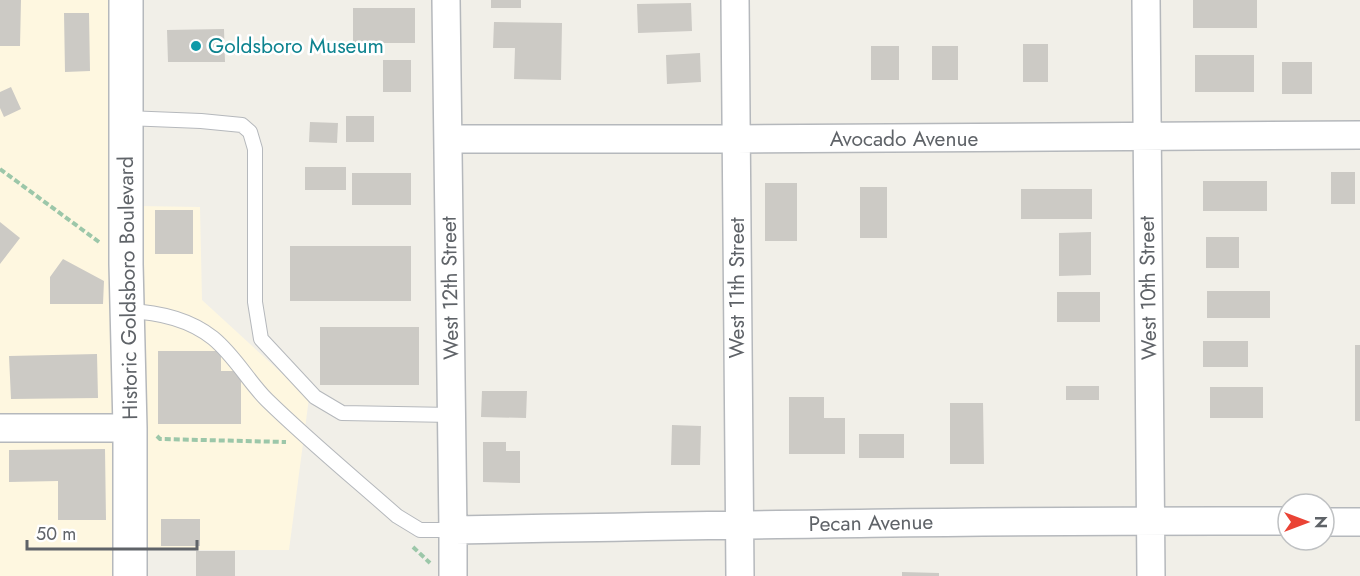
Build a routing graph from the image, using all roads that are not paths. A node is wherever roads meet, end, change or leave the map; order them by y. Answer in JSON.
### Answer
{"nodes":[{"id":1,"x":126,"y":0,"type":"edge"},
{"id":2,"x":446,"y":0,"type":"edge"},
{"id":3,"x":735,"y":0,"type":"edge"},
{"id":4,"x":1146,"y":0,"type":"edge"},
{"id":5,"x":126,"y":118,"type":"junction"},
{"id":6,"x":1360,"y":135,"type":"edge"},
{"id":7,"x":1146,"y":137,"type":"junction"},
{"id":8,"x":448,"y":139,"type":"junction"},
{"id":9,"x":736,"y":139,"type":"junction"},
{"id":10,"x":127,"y":310,"type":"junction"},
{"id":11,"x":452,"y":416,"type":"junction"},
{"id":12,"x":0,"y":428,"type":"edge"},
{"id":13,"x":140,"y":429,"type":"junction"},
{"id":14,"x":1151,"y":521,"type":"junction"},
{"id":15,"x":1276,"y":521,"type":"edge"},
{"id":16,"x":1336,"y":522,"type":"edge"},
{"id":17,"x":1360,"y":522,"type":"edge"},
{"id":18,"x":738,"y":525,"type":"junction"},
{"id":19,"x":453,"y":530,"type":"junction"},
{"id":20,"x":444,"y":572,"type":"edge"},
{"id":21,"x":130,"y":576,"type":"edge"},
{"id":22,"x":740,"y":576,"type":"edge"},
{"id":23,"x":1151,"y":576,"type":"edge"}],
"edges":[{"from":1,"to":5,"type":"street","name":"Historic Goldsboro Boulevard"},
{"from":2,"to":8,"type":"street","name":"West 12th Street"},
{"from":3,"to":9,"type":"street","name":"West 11th Street"},
{"from":4,"to":7,"type":"street","name":"West 10th Street"},
{"from":5,"to":10,"type":"street","name":"Historic Goldsboro Boulevard"},
{"from":5,"to":11,"type":"lane"},
{"from":6,"to":7,"type":"street","name":"Avocado Avenue"},
{"from":7,"to":9,"type":"street","name":"Avocado Avenue"},
{"from":7,"to":14,"type":"street","name":"West 10th Street"},
{"from":8,"to":9,"type":"street","name":"Avocado Avenue"},
{"from":8,"to":11,"type":"street","name":"West 12th Street"},
{"from":9,"to":18,"type":"street","name":"West 11th Street"},
{"from":10,"to":13,"type":"street","name":"Historic Goldsboro Boulevard"},
{"from":10,"to":19,"type":"lane"},
{"from":11,"to":19,"type":"street","name":"West 12th Street"},
{"from":12,"to":13,"type":"street"},
{"from":13,"to":21,"type":"street","name":"Historic Goldsboro Boulevard"},
{"from":14,"to":15,"type":"street","name":"Pecan Avenue"},
{"from":14,"to":18,"type":"street","name":"Pecan Avenue"},
{"from":14,"to":23,"type":"street","name":"West 10th Street"},
{"from":16,"to":17,"type":"street"},
{"from":18,"to":19,"type":"street","name":"Pecan Avenue"},
{"from":18,"to":22,"type":"street","name":"West 11th Street"},
{"from":19,"to":20,"type":"street","name":"West 12th Street"}]}
